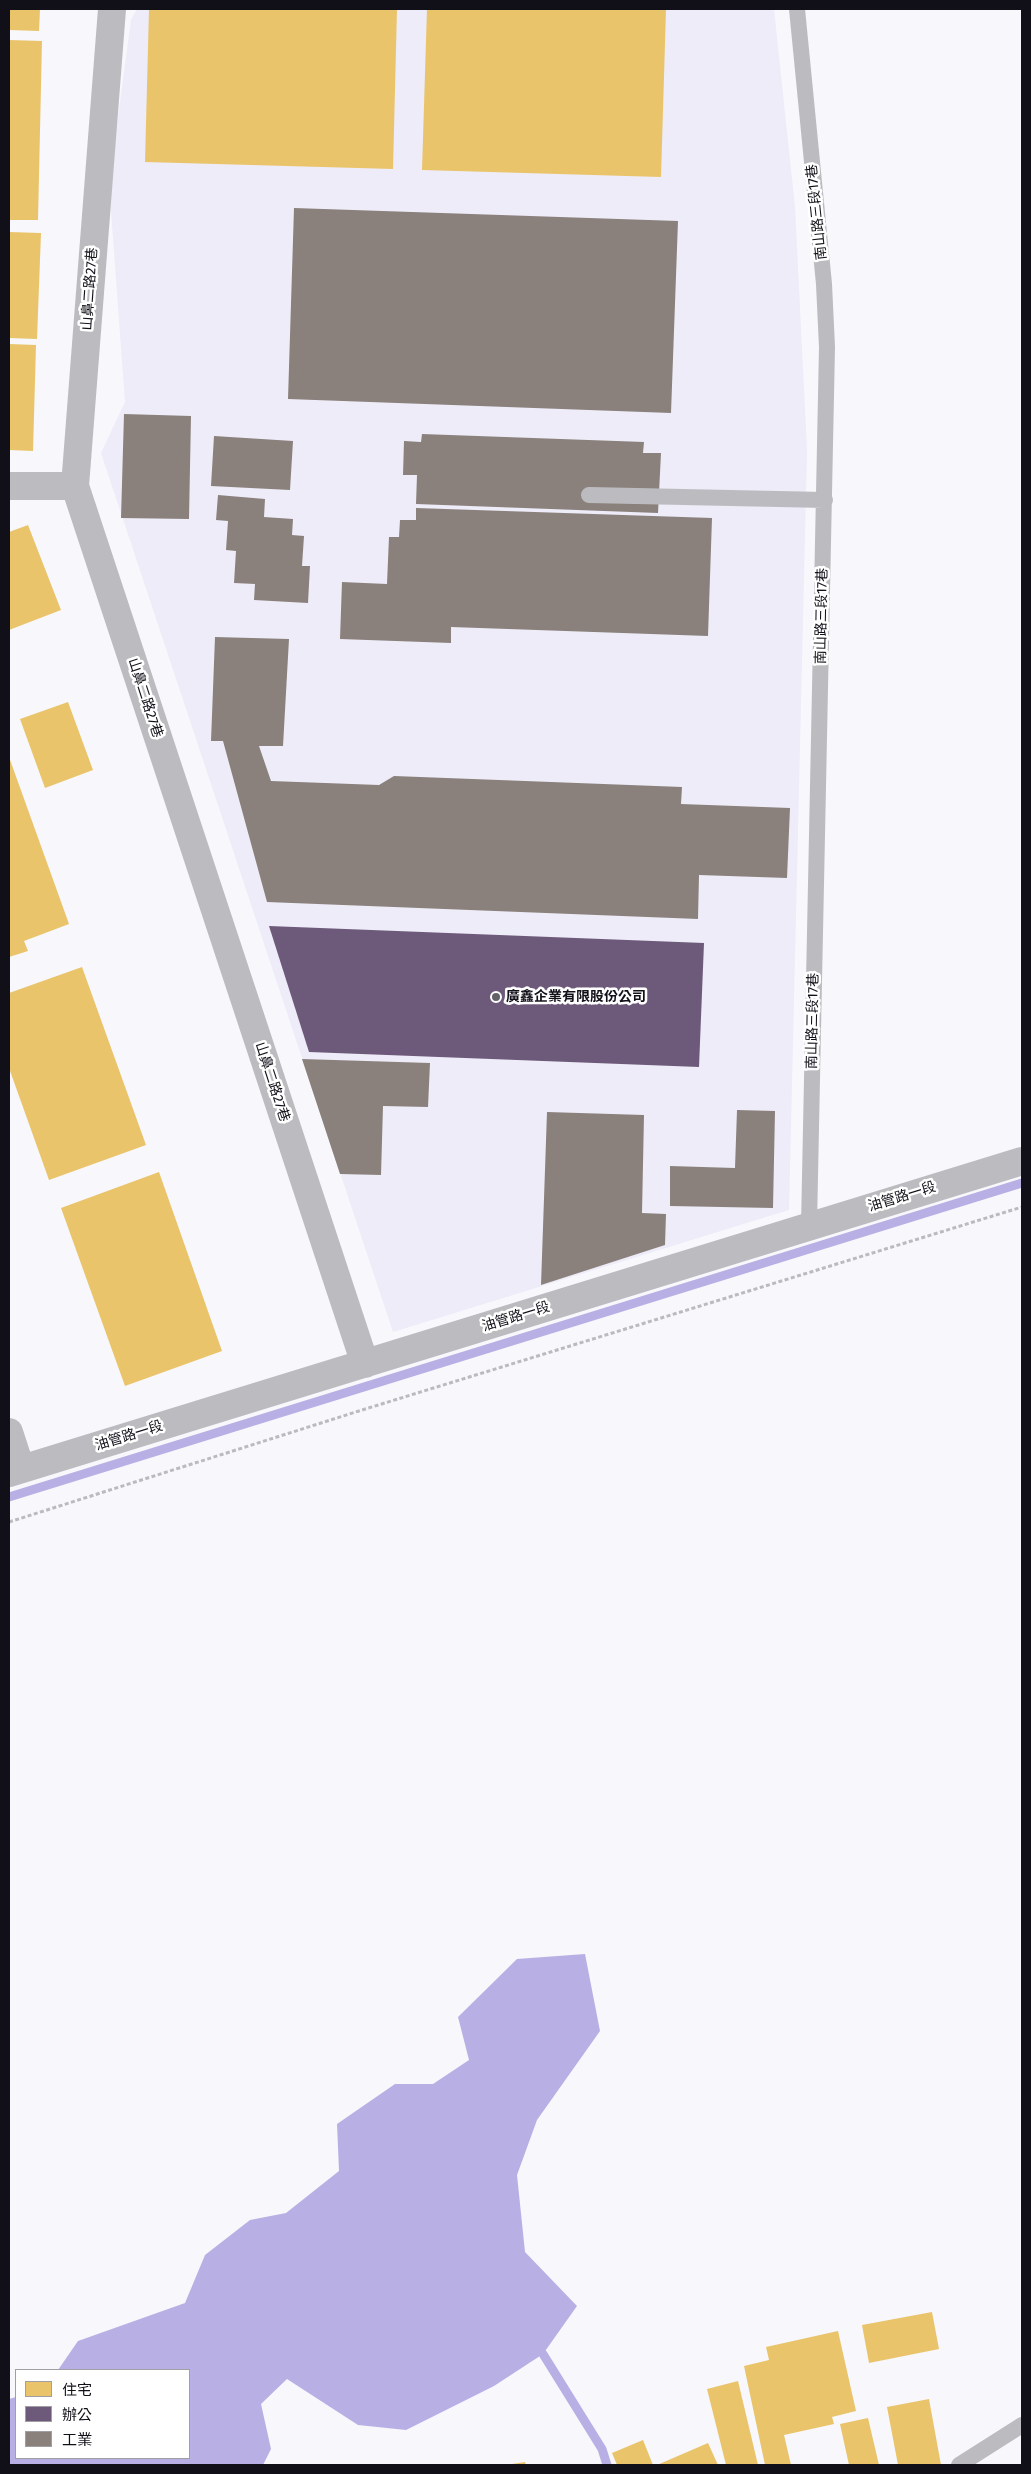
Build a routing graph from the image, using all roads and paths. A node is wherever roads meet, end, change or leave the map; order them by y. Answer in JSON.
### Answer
{"nodes":[{"id":1,"x":112,"y":9,"type":"edge"},
{"id":2,"x":797,"y":9,"type":"edge"},
{"id":3,"x":9,"y":486,"type":"edge"},
{"id":4,"x":75,"y":486,"type":"junction"},
{"id":5,"x":589,"y":495,"type":"dead end"},
{"id":6,"x":825,"y":500,"type":"junction"},
{"id":7,"x":1022,"y":1161,"type":"edge"},
{"id":8,"x":1022,"y":1207,"type":"edge"},
{"id":9,"x":809,"y":1225,"type":"junction"},
{"id":10,"x":366,"y":1364,"type":"junction"},
{"id":11,"x":9,"y":1432,"type":"edge"},
{"id":12,"x":15,"y":1471,"type":"edge"},
{"id":13,"x":9,"y":1522,"type":"edge"},
{"id":14,"x":1022,"y":2425,"type":"edge"},
{"id":15,"x":959,"y":2465,"type":"edge"}],
"edges":[{"from":1,"to":4,"type":"street","name":"山鼻二路27巷"},
{"from":2,"to":6,"type":"lane","name":"南山路三段17巷"},
{"from":3,"to":4,"type":"street"},
{"from":4,"to":10,"type":"street","name":"山鼻二路27巷"},
{"from":5,"to":6,"type":"lane"},
{"from":6,"to":9,"type":"lane","name":"南山路三段17巷"},
{"from":7,"to":9,"type":"street","name":"油管路一段"},
{"from":8,"to":13,"type":"path"},
{"from":9,"to":10,"type":"street","name":"油管路一段"},
{"from":10,"to":12,"type":"street","name":"油管路一段"},
{"from":11,"to":12,"type":"street"},
{"from":14,"to":15,"type":"lane"}]}
